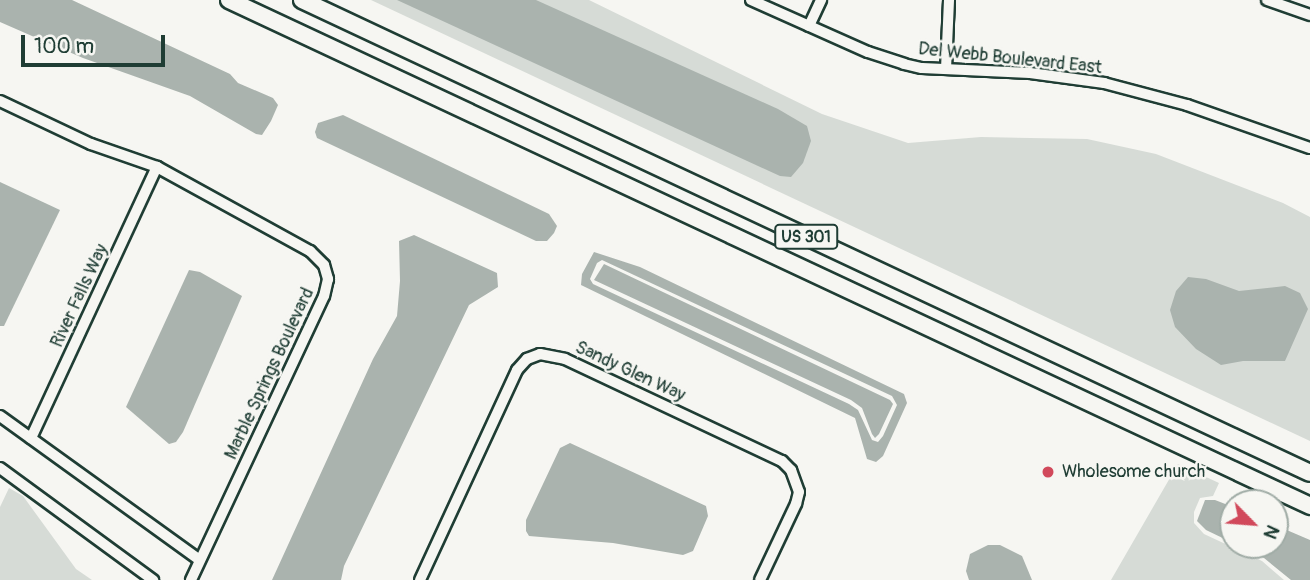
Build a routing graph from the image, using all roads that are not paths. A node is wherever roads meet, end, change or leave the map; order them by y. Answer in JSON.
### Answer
{"nodes":[{"id":1,"x":229,"y":0,"type":"edge"},
{"id":2,"x":302,"y":0,"type":"edge"},
{"id":3,"x":751,"y":0,"type":"edge"},
{"id":4,"x":821,"y":0,"type":"edge"},
{"id":5,"x":949,"y":0,"type":"edge"},
{"id":6,"x":1267,"y":0,"type":"edge"},
{"id":7,"x":1310,"y":15,"type":"edge"},
{"id":8,"x":809,"y":26,"type":"junction"},
{"id":9,"x":449,"y":69,"type":"junction"},
{"id":10,"x":946,"y":69,"type":"junction"},
{"id":11,"x":435,"y":97,"type":"junction"},
{"id":12,"x":0,"y":101,"type":"edge"},
{"id":13,"x":1310,"y":148,"type":"edge"},
{"id":14,"x":157,"y":167,"type":"junction"},
{"id":15,"x":0,"y":416,"type":"edge"},
{"id":16,"x":30,"y":438,"type":"junction"},
{"id":17,"x":0,"y":468,"type":"edge"},
{"id":18,"x":1310,"y":473,"type":"edge"},
{"id":19,"x":1310,"y":506,"type":"edge"},
{"id":20,"x":200,"y":560,"type":"junction"},
{"id":21,"x":153,"y":580,"type":"edge"},
{"id":22,"x":191,"y":580,"type":"edge"},
{"id":23,"x":420,"y":580,"type":"edge"},
{"id":24,"x":760,"y":580,"type":"edge"}],
"edges":[{"from":1,"to":11,"type":"main road","number":"US 301"},
{"from":2,"to":9,"type":"main road","name":"US 301","number":"US 301"},
{"from":3,"to":8,"type":"street","name":"Del Webb Boulevard East"},
{"from":4,"to":8,"type":"street"},
{"from":5,"to":10,"type":"street"},
{"from":6,"to":7,"type":"street"},
{"from":8,"to":10,"type":"street","name":"Del Webb Boulevard East"},
{"from":9,"to":11,"type":"main road"},
{"from":9,"to":18,"type":"main road","name":"US 301","number":"US 301"},
{"from":10,"to":13,"type":"street","name":"Del Webb Boulevard East"},
{"from":11,"to":19,"type":"main road","number":"US 301"},
{"from":12,"to":14,"type":"street","name":"Marble Springs Boulevard"},
{"from":14,"to":16,"type":"street","name":"River Falls Way"},
{"from":14,"to":20,"type":"street","name":"Marble Springs Boulevard"},
{"from":15,"to":16,"type":"street"},
{"from":16,"to":20,"type":"street"},
{"from":17,"to":21,"type":"street"},
{"from":20,"to":22,"type":"street","name":"Marble Springs Boulevard"},
{"from":23,"to":24,"type":"street","name":"Sandy Glen Way"}]}
